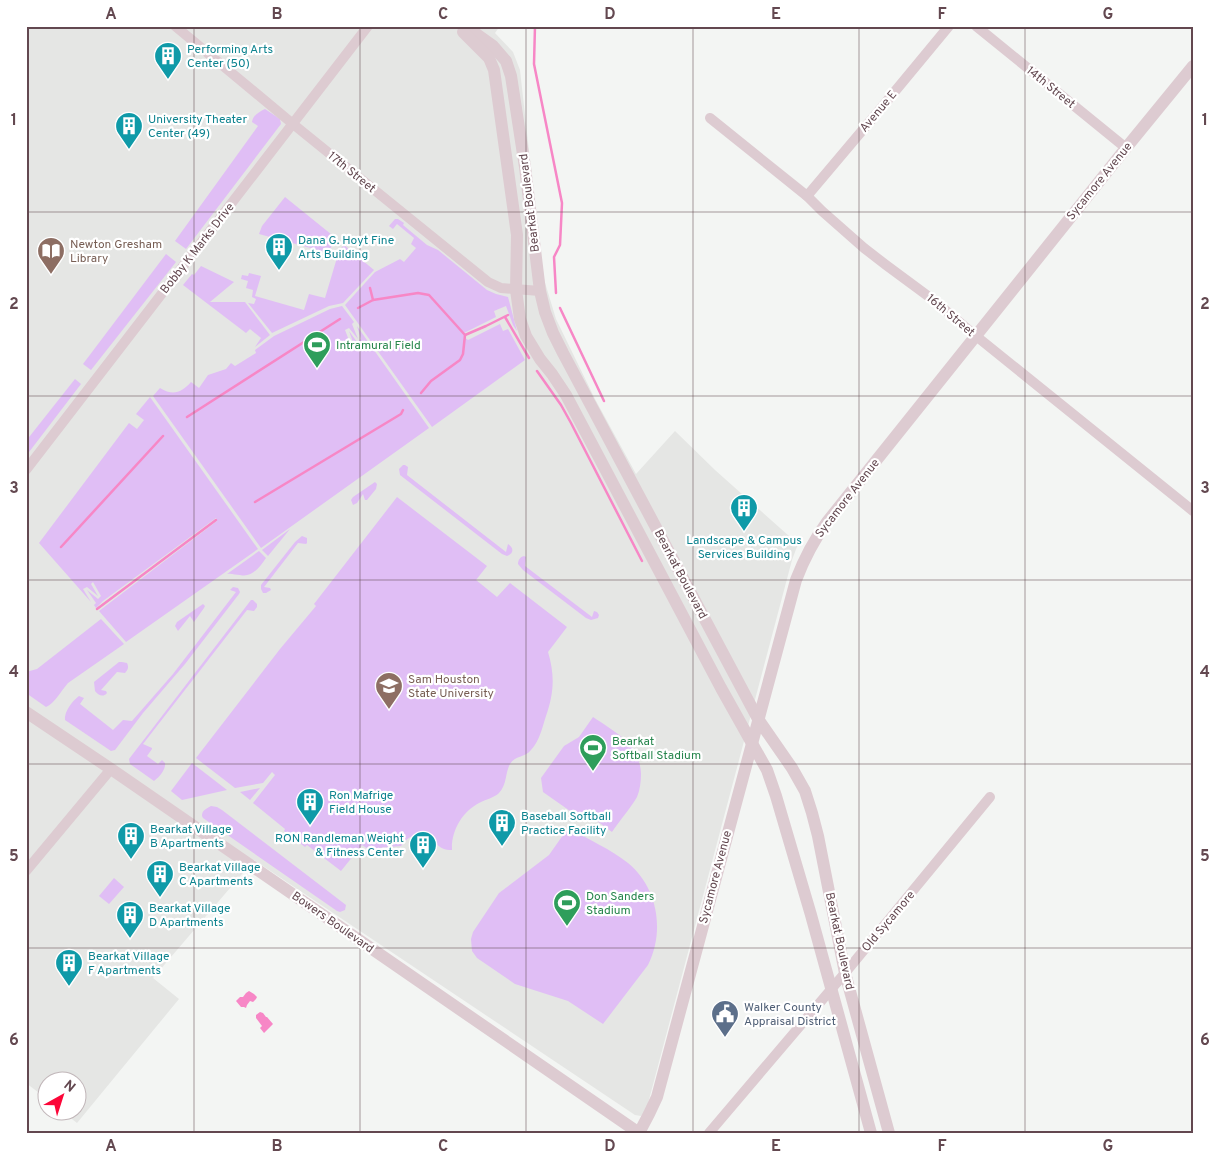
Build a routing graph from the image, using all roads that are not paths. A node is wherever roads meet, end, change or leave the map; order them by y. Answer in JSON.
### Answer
{"nodes":[{"id":1,"x":175,"y":26,"type":"edge"},
{"id":2,"x":368,"y":26,"type":"edge"},
{"id":3,"x":458,"y":26,"type":"edge"},
{"id":4,"x":465,"y":26,"type":"edge"},
{"id":5,"x":949,"y":26,"type":"edge"},
{"id":6,"x":976,"y":26,"type":"edge"},
{"id":7,"x":1193,"y":66,"type":"edge"},
{"id":8,"x":710,"y":118,"type":"dead end"},
{"id":9,"x":293,"y":124,"type":"junction"},
{"id":10,"x":1126,"y":148,"type":"junction"},
{"id":11,"x":807,"y":196,"type":"junction"},
{"id":12,"x":516,"y":290,"type":"junction"},
{"id":13,"x":540,"y":291,"type":"junction"},
{"id":14,"x":976,"y":336,"type":"junction"},
{"id":15,"x":26,"y":470,"type":"edge"},
{"id":16,"x":1193,"y":511,"type":"edge"},
{"id":17,"x":26,"y":712,"type":"edge"},
{"id":18,"x":758,"y":719,"type":"junction"},
{"id":19,"x":752,"y":742,"type":"junction"},
{"id":20,"x":111,"y":769,"type":"junction"},
{"id":21,"x":990,"y":797,"type":"dead end"},
{"id":22,"x":26,"y":871,"type":"edge"},
{"id":23,"x":845,"y":972,"type":"junction"},
{"id":24,"x":832,"y":987,"type":"junction"},
{"id":25,"x":639,"y":1133,"type":"edge"},
{"id":26,"x":709,"y":1133,"type":"edge"},
{"id":27,"x":871,"y":1133,"type":"edge"},
{"id":28,"x":889,"y":1133,"type":"edge"}],
"edges":[{"from":1,"to":9,"type":"street","name":"17th Street"},
{"from":2,"to":9,"type":"street","name":"Bobby K Marks Drive"},
{"from":3,"to":12,"type":"street","name":"Bearkat Boulevard"},
{"from":4,"to":13,"type":"street","name":"Bearkat Boulevard"},
{"from":5,"to":11,"type":"street","name":"Avenue E"},
{"from":6,"to":10,"type":"street","name":"14th Street"},
{"from":7,"to":10,"type":"street","name":"Sycamore Avenue"},
{"from":8,"to":11,"type":"street","name":"16th Street"},
{"from":9,"to":12,"type":"street","name":"17th Street"},
{"from":9,"to":15,"type":"street","name":"Bobby K Marks Drive"},
{"from":10,"to":14,"type":"street","name":"Sycamore Avenue"},
{"from":11,"to":14,"type":"street","name":"16th Street"},
{"from":12,"to":13,"type":"street","name":"17th Street"},
{"from":12,"to":19,"type":"street","name":"Bearkat Boulevard"},
{"from":13,"to":18,"type":"street","name":"Bearkat Boulevard"},
{"from":14,"to":16,"type":"street","name":"16th Street"},
{"from":14,"to":18,"type":"street","name":"Sycamore Avenue"},
{"from":17,"to":20,"type":"street","name":"Bowers Boulevard"},
{"from":18,"to":19,"type":"street","name":"Sycamore Avenue"},
{"from":18,"to":23,"type":"street","name":"Bearkat Boulevard"},
{"from":19,"to":24,"type":"street","name":"Bearkat Boulevard"},
{"from":19,"to":25,"type":"street","name":"Sycamore Avenue"},
{"from":20,"to":22,"type":"street"},
{"from":20,"to":25,"type":"street","name":"Bowers Boulevard"},
{"from":21,"to":23,"type":"street","name":"Old Sycamore"},
{"from":23,"to":24,"type":"street","name":"Old Sycamore"},
{"from":23,"to":28,"type":"street","name":"Bearkat Boulevard"},
{"from":24,"to":26,"type":"street","name":"Old Sycamore"},
{"from":24,"to":27,"type":"street","name":"Bearkat Boulevard"}]}
